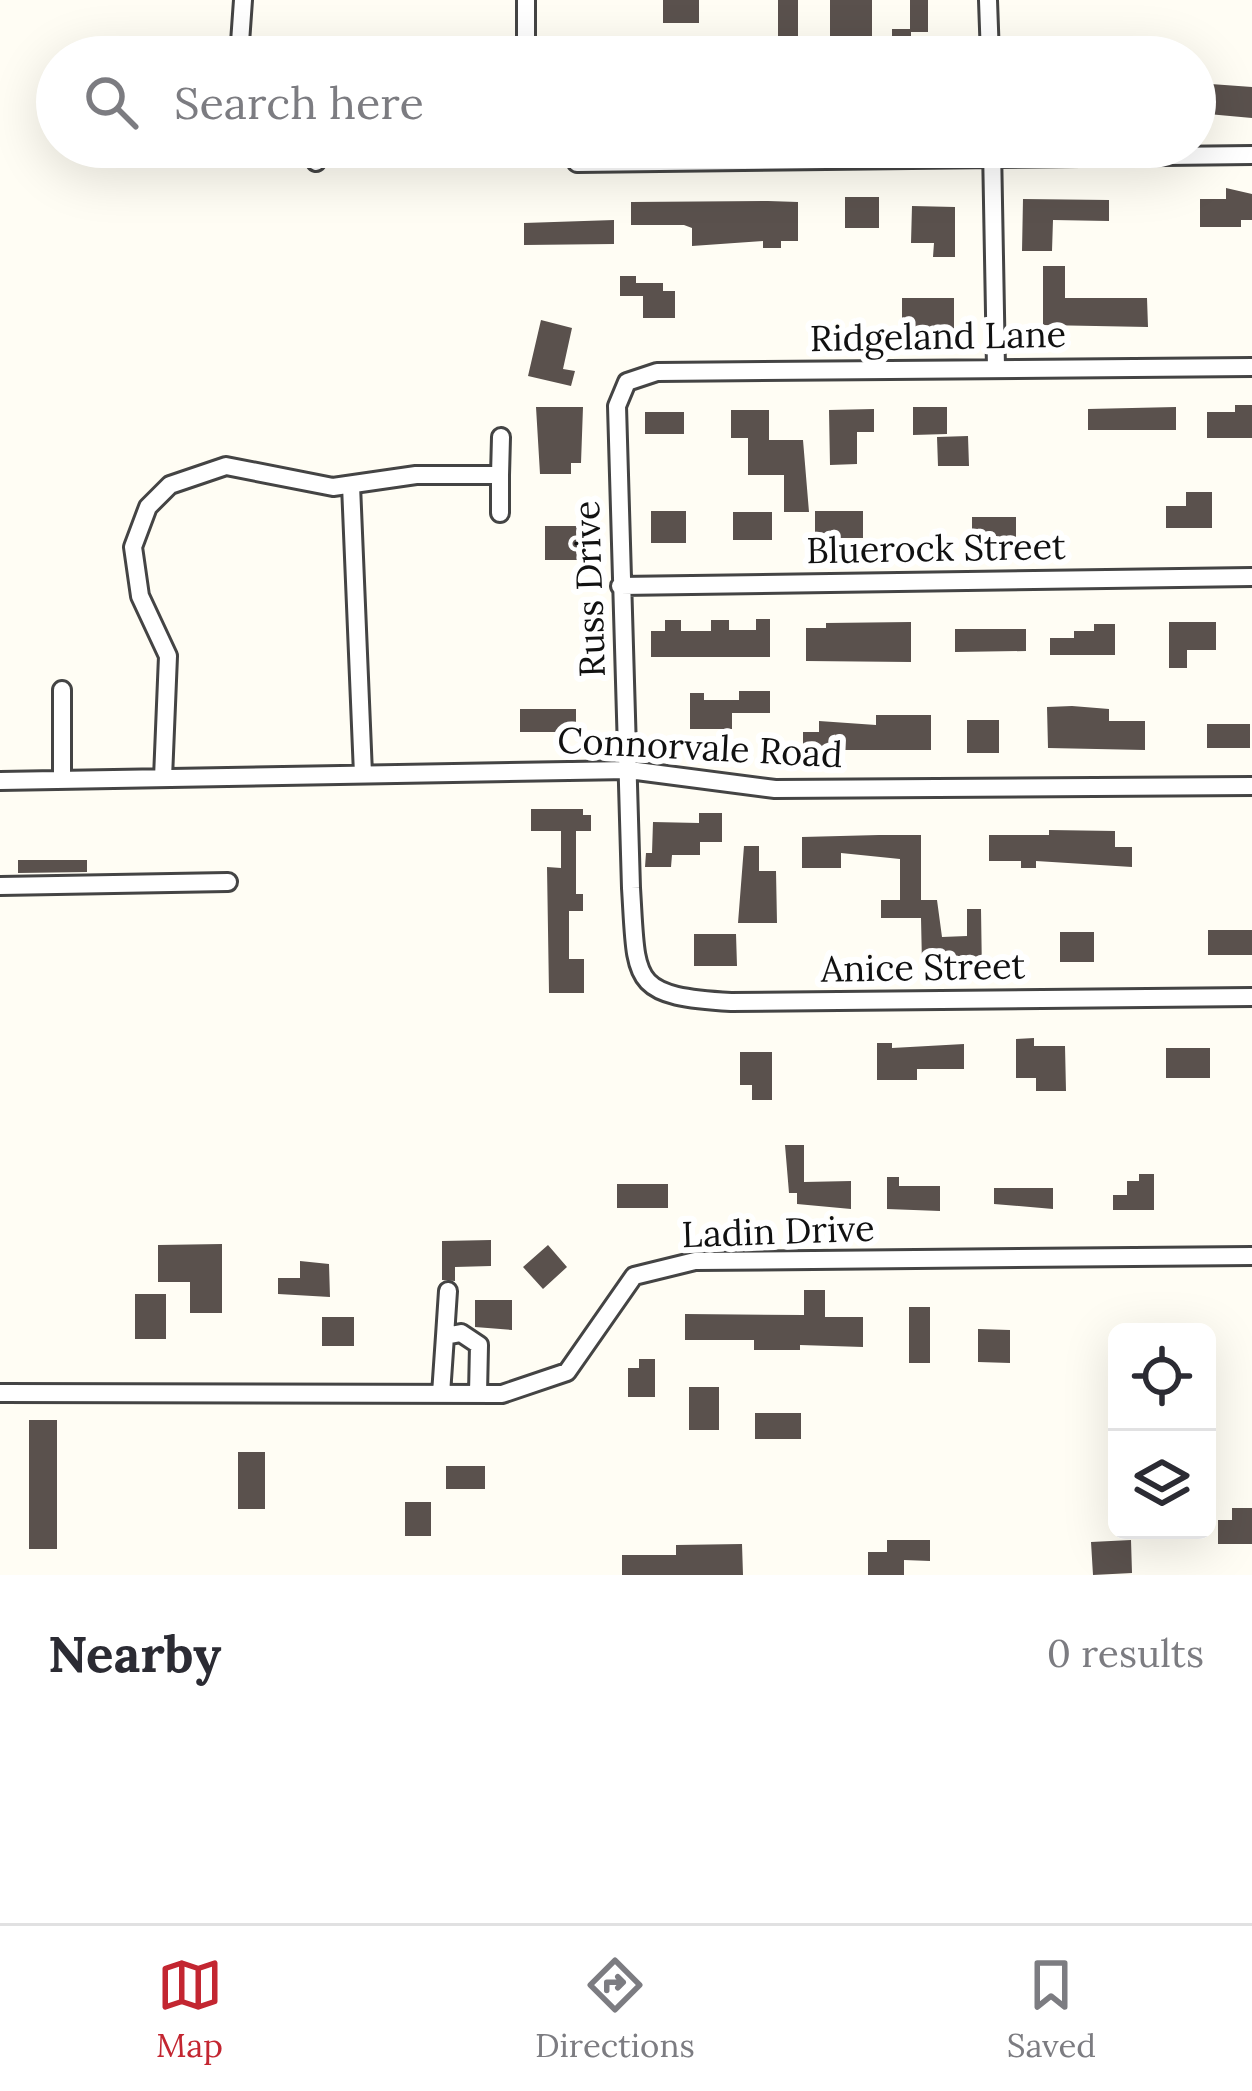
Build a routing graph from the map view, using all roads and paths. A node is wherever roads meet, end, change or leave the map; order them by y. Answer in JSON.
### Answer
{"nodes":[{"id":1,"x":243,"y":0,"type":"edge"},
{"id":2,"x":526,"y":0,"type":"edge"},
{"id":3,"x":988,"y":0,"type":"edge"},
{"id":4,"x":240,"y":36,"type":"edge"},
{"id":5,"x":526,"y":36,"type":"edge"},
{"id":6,"x":989,"y":36,"type":"edge"},
{"id":7,"x":1216,"y":155,"type":"edge"},
{"id":8,"x":1252,"y":155,"type":"edge"},
{"id":9,"x":993,"y":168,"type":"edge"},
{"id":10,"x":1252,"y":367,"type":"edge"},
{"id":11,"x":996,"y":368,"type":"junction"},
{"id":12,"x":627,"y":382,"type":"joint"},
{"id":13,"x":500,"y":437,"type":"dead end"},
{"id":14,"x":500,"y":475,"type":"junction"},
{"id":15,"x":351,"y":485,"type":"junction"},
{"id":16,"x":500,"y":513,"type":"dead end"},
{"id":17,"x":1252,"y":577,"type":"edge"},
{"id":18,"x":620,"y":586,"type":"junction"},
{"id":19,"x":62,"y":690,"type":"dead end"},
{"id":20,"x":629,"y":770,"type":"junction"},
{"id":21,"x":363,"y":774,"type":"junction"},
{"id":22,"x":163,"y":778,"type":"junction"},
{"id":23,"x":62,"y":780,"type":"junction"},
{"id":24,"x":0,"y":781,"type":"edge"},
{"id":25,"x":1252,"y":786,"type":"edge"},
{"id":26,"x":228,"y":882,"type":"dead end"},
{"id":27,"x":0,"y":886,"type":"edge"},
{"id":28,"x":634,"y":940,"type":"joint"},
{"id":29,"x":1252,"y":997,"type":"edge"},
{"id":30,"x":1252,"y":1256,"type":"edge"},
{"id":31,"x":448,"y":1292,"type":"dead end"},
{"id":32,"x":446,"y":1336,"type":"junction"},
{"id":33,"x":0,"y":1393,"type":"edge"},
{"id":34,"x":440,"y":1394,"type":"junction"},
{"id":35,"x":478,"y":1394,"type":"junction"}],
"edges":[{"from":1,"to":4,"type":"street"},
{"from":2,"to":5,"type":"street"},
{"from":3,"to":6,"type":"street"},
{"from":7,"to":8,"type":"street"},
{"from":9,"to":11,"type":"street"},
{"from":10,"to":11,"type":"street","name":"Ridgeland Lane"},
{"from":11,"to":12,"type":"street","name":"Ridgeland Lane"},
{"from":12,"to":18,"type":"street","name":"Russ Drive"},
{"from":13,"to":14,"type":"street"},
{"from":14,"to":15,"type":"street"},
{"from":14,"to":16,"type":"street"},
{"from":15,"to":21,"type":"street"},
{"from":15,"to":22,"type":"street"},
{"from":17,"to":18,"type":"street","name":"Bluerock Street"},
{"from":18,"to":20,"type":"street","name":"Russ Drive"},
{"from":19,"to":23,"type":"street"},
{"from":20,"to":21,"type":"street","name":"Connorvale Road"},
{"from":20,"to":25,"type":"street","name":"Connorvale Road"},
{"from":20,"to":28,"type":"street","name":"Russ Drive"},
{"from":21,"to":22,"type":"street","name":"Connorvale Road"},
{"from":22,"to":23,"type":"street","name":"Connorvale Road"},
{"from":23,"to":24,"type":"street","name":"Connorvale Road"},
{"from":26,"to":27,"type":"street"},
{"from":28,"to":29,"type":"street","name":"Anice Street"},
{"from":30,"to":35,"type":"street","name":"Ladin Drive"},
{"from":31,"to":32,"type":"street"},
{"from":32,"to":34,"type":"street"},
{"from":32,"to":35,"type":"street"},
{"from":33,"to":34,"type":"street","name":"Ladin Drive"},
{"from":34,"to":35,"type":"street","name":"Ladin Drive"}]}
